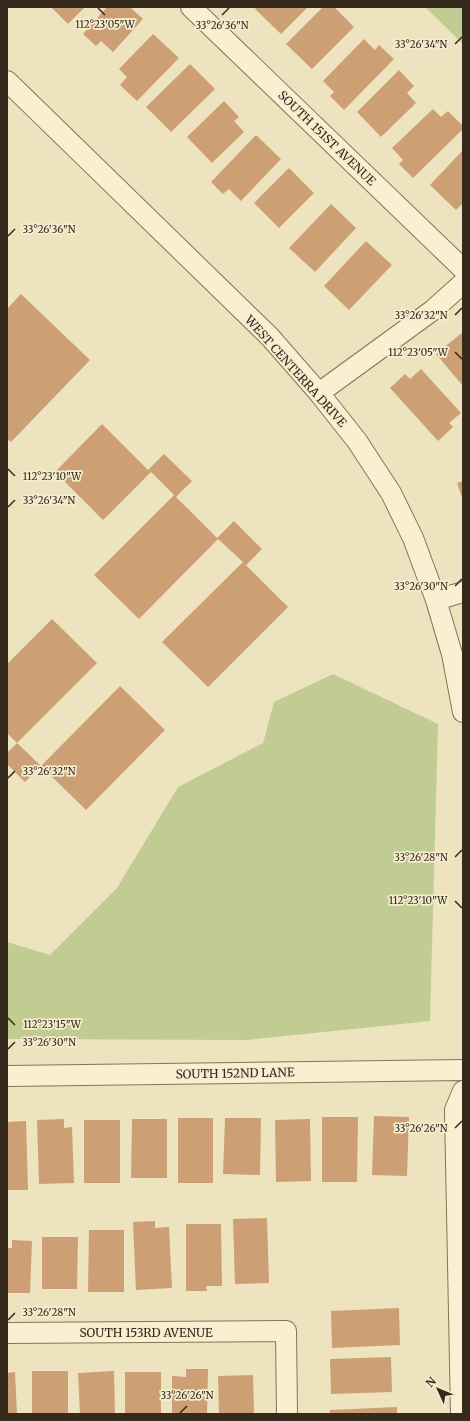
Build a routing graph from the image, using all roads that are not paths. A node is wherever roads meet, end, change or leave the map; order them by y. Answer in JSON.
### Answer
{"nodes":[{"id":1,"x":192,"y":7,"type":"edge"},
{"id":2,"x":7,"y":81,"type":"edge"},
{"id":3,"x":463,"y":269,"type":"edge"},
{"id":4,"x":463,"y":283,"type":"edge"},
{"id":5,"x":319,"y":393,"type":"junction"},
{"id":6,"x":463,"y":592,"type":"edge"},
{"id":7,"x":436,"y":600,"type":"junction"},
{"id":8,"x":463,"y":712,"type":"edge"},
{"id":9,"x":463,"y":1070,"type":"edge"},
{"id":10,"x":7,"y":1076,"type":"edge"},
{"id":11,"x":463,"y":1091,"type":"edge"},
{"id":12,"x":7,"y":1333,"type":"edge"},
{"id":13,"x":462,"y":1345,"type":"edge"},
{"id":14,"x":287,"y":1414,"type":"edge"},
{"id":15,"x":461,"y":1414,"type":"edge"}],
"edges":[{"from":1,"to":3,"type":"street","name":"SOUTH 151ST AVENUE"},
{"from":2,"to":5,"type":"street","name":"WEST CENTERRA DRIVE"},
{"from":4,"to":5,"type":"street"},
{"from":5,"to":7,"type":"street","name":"WEST CENTERRA DRIVE"},
{"from":6,"to":7,"type":"street"},
{"from":7,"to":8,"type":"street","name":"WEST CENTERRA DRIVE"},
{"from":9,"to":10,"type":"street","name":"SOUTH 152ND LANE"},
{"from":11,"to":13,"type":"street"},
{"from":12,"to":14,"type":"street","name":"SOUTH 153RD AVENUE"},
{"from":13,"to":15,"type":"street"}]}
